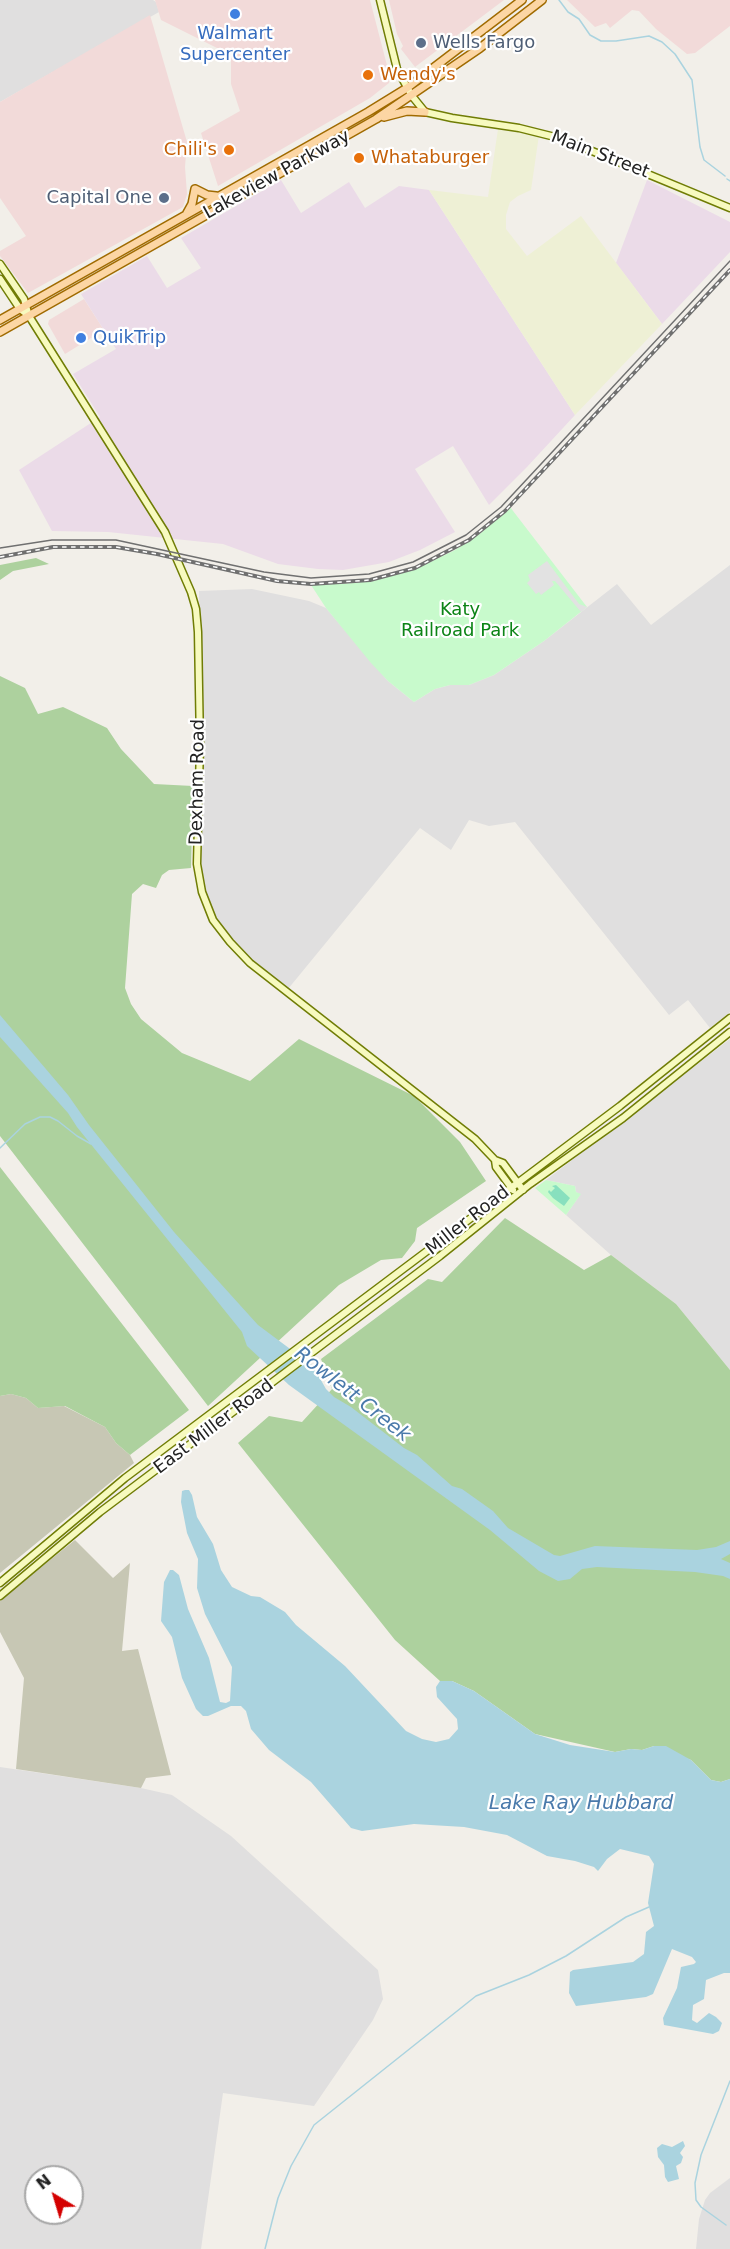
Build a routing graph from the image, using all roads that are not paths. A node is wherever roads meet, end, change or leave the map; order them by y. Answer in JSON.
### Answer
{"nodes":[{"id":1,"x":380,"y":0,"type":"edge"},
{"id":2,"x":522,"y":0,"type":"edge"},
{"id":3,"x":542,"y":0,"type":"edge"},
{"id":4,"x":507,"y":12,"type":"junction"},
{"id":5,"x":515,"y":21,"type":"junction"},
{"id":6,"x":406,"y":88,"type":"junction"},
{"id":7,"x":412,"y":96,"type":"junction"},
{"id":8,"x":425,"y":112,"type":"junction"},
{"id":9,"x":376,"y":119,"type":"junction"},
{"id":10,"x":319,"y":140,"type":"junction"},
{"id":11,"x":325,"y":148,"type":"junction"},
{"id":12,"x":217,"y":196,"type":"junction"},
{"id":13,"x":730,"y":207,"type":"edge"},
{"id":14,"x":187,"y":213,"type":"junction"},
{"id":15,"x":136,"y":243,"type":"junction"},
{"id":16,"x":141,"y":252,"type":"junction"},
{"id":17,"x":0,"y":264,"type":"edge"},
{"id":18,"x":0,"y":279,"type":"edge"},
{"id":19,"x":24,"y":307,"type":"junction"},
{"id":20,"x":29,"y":316,"type":"junction"},
{"id":21,"x":0,"y":320,"type":"edge"},
{"id":22,"x":0,"y":332,"type":"edge"},
{"id":23,"x":730,"y":1018,"type":"edge"},
{"id":24,"x":730,"y":1032,"type":"edge"},
{"id":25,"x":495,"y":1160,"type":"junction"},
{"id":26,"x":518,"y":1183,"type":"junction"},
{"id":27,"x":511,"y":1187,"type":"junction"},
{"id":28,"x":523,"y":1190,"type":"junction"},
{"id":29,"x":516,"y":1195,"type":"junction"},
{"id":30,"x":203,"y":1420,"type":"junction"},
{"id":31,"x":182,"y":1449,"type":"junction"},
{"id":32,"x":139,"y":1468,"type":"junction"},
{"id":33,"x":145,"y":1478,"type":"junction"},
{"id":34,"x":0,"y":1583,"type":"edge"},
{"id":35,"x":0,"y":1596,"type":"edge"}],
"edges":[{"from":1,"to":6,"type":"main road"},
{"from":2,"to":4,"type":"main road","name":"Lakeview Parkway"},
{"from":3,"to":5,"type":"main road","name":"Lakeview Parkway"},
{"from":4,"to":5,"type":"main road"},
{"from":4,"to":6,"type":"main road","name":"Lakeview Parkway"},
{"from":5,"to":7,"type":"main road","name":"Lakeview Parkway"},
{"from":6,"to":7,"type":"main road"},
{"from":6,"to":10,"type":"main road","name":"Lakeview Parkway"},
{"from":7,"to":8,"type":"main road"},
{"from":7,"to":9,"type":"main road","name":"Lakeview Parkway"},
{"from":8,"to":9,"type":"main road"},
{"from":8,"to":13,"type":"main road","name":"Main Street"},
{"from":9,"to":11,"type":"main road","name":"Lakeview Parkway"},
{"from":10,"to":11,"type":"main road"},
{"from":10,"to":12,"type":"main road","name":"Lakeview Parkway"},
{"from":11,"to":16,"type":"main road","name":"Lakeview Parkway"},
{"from":12,"to":14,"type":"main road","name":"Lakeview Parkway"},
{"from":12,"to":14,"type":"main road"},
{"from":14,"to":15,"type":"main road","name":"Lakeview Parkway"},
{"from":15,"to":16,"type":"main road"},
{"from":15,"to":19,"type":"main road","name":"Lakeview Parkway"},
{"from":16,"to":20,"type":"main road","name":"Lakeview Parkway"},
{"from":17,"to":19,"type":"main road","name":"Dexham Road"},
{"from":18,"to":19,"type":"main road","name":"Dexham Road"},
{"from":19,"to":20,"type":"main road","name":"Dexham Road"},
{"from":19,"to":21,"type":"main road","name":"Lakeview Parkway"},
{"from":20,"to":22,"type":"main road","name":"Lakeview Parkway"},
{"from":20,"to":25,"type":"main road","name":"Dexham Road"},
{"from":23,"to":26,"type":"main road","name":"Miller Road"},
{"from":24,"to":28,"type":"main road","name":"Miller Road"},
{"from":25,"to":26,"type":"main road","name":"Dexham Road"},
{"from":25,"to":27,"type":"main road","name":"Dexham Road"},
{"from":26,"to":27,"type":"main road","name":"Miller Road"},
{"from":26,"to":28,"type":"main road","name":"Dexham Road"},
{"from":27,"to":29,"type":"main road","name":"Dexham Road"},
{"from":27,"to":30,"type":"main road","name":"Miller Road"},
{"from":28,"to":29,"type":"main road","name":"Miller Road"},
{"from":29,"to":31,"type":"main road","name":"East Miller Road"},
{"from":30,"to":31,"type":"main road"},
{"from":30,"to":32,"type":"main road","name":"East Miller Road"},
{"from":31,"to":33,"type":"main road","name":"East Miller Road"},
{"from":32,"to":33,"type":"main road"},
{"from":32,"to":34,"type":"main road","name":"East Miller Road"},
{"from":33,"to":35,"type":"main road","name":"East Miller Road"}]}
